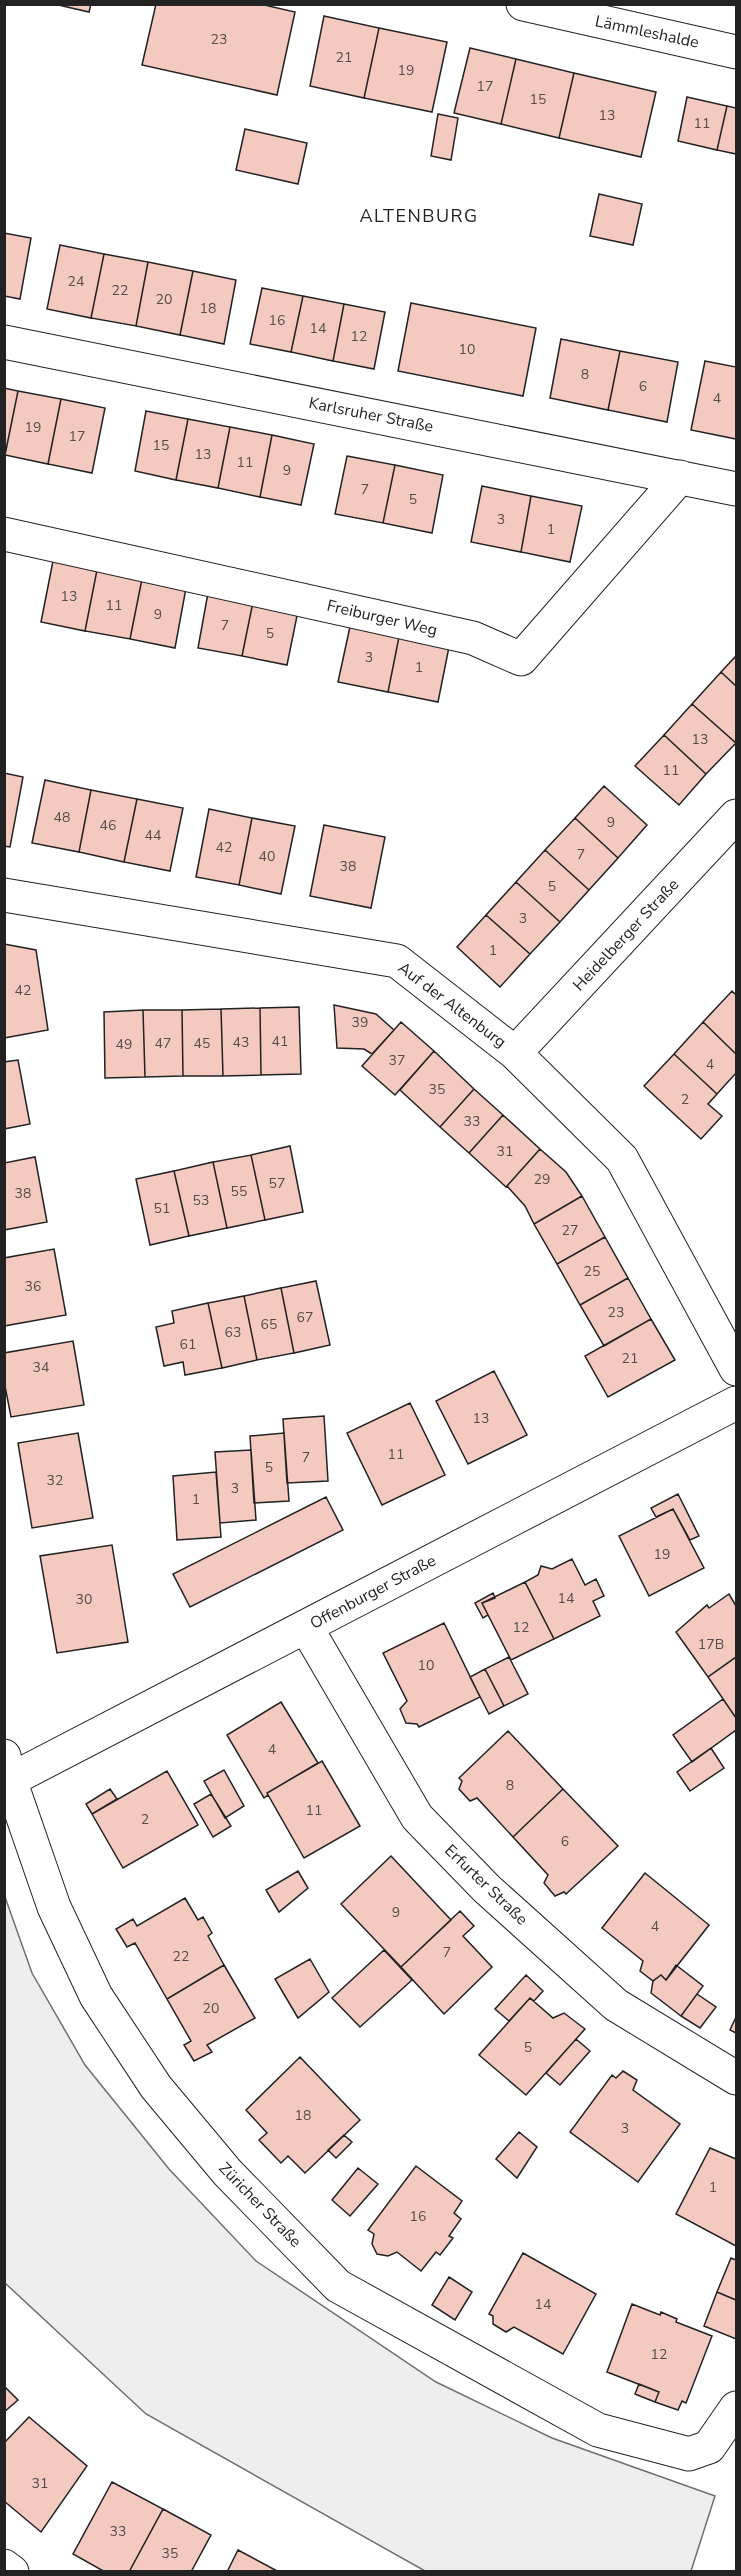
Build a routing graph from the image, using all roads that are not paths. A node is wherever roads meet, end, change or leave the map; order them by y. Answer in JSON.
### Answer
{"nodes":[{"id":1,"x":523,"y":4,"type":"edge"},
{"id":2,"x":736,"y":52,"type":"edge"},
{"id":3,"x":4,"y":342,"type":"edge"},
{"id":4,"x":680,"y":477,"type":"junction"},
{"id":5,"x":736,"y":489,"type":"edge"},
{"id":6,"x":4,"y":534,"type":"edge"},
{"id":7,"x":736,"y":816,"type":"edge"},
{"id":8,"x":4,"y":894,"type":"edge"},
{"id":9,"x":515,"y":1053,"type":"junction"},
{"id":10,"x":736,"y":1369,"type":"edge"},
{"id":11,"x":736,"y":1403,"type":"edge"},
{"id":12,"x":306,"y":1627,"type":"junction"},
{"id":13,"x":7,"y":1768,"type":"edge"},
{"id":14,"x":736,"y":2079,"type":"edge"},
{"id":15,"x":736,"y":2408,"type":"edge"},
{"id":16,"x":4,"y":2566,"type":"edge"},
{"id":17,"x":12,"y":2571,"type":"edge"}],
"edges":[{"from":1,"to":2,"type":"street","name":"Lämmleshalde"},
{"from":3,"to":4,"type":"street","name":"Karlsruher Straße"},
{"from":4,"to":5,"type":"street","name":"Karlsruher Straße"},
{"from":4,"to":6,"type":"street","name":"Freiburger Weg"},
{"from":7,"to":9,"type":"street","name":"Heidelberger Straße"},
{"from":8,"to":9,"type":"street","name":"Auf der Altenburg"},
{"from":9,"to":10,"type":"street","name":"Auf der Altenburg"},
{"from":11,"to":12,"type":"street","name":"Offenburger Straße"},
{"from":12,"to":13,"type":"street","name":"Offenburger Straße"},
{"from":12,"to":14,"type":"street","name":"Erfurter Straße"},
{"from":13,"to":15,"type":"street","name":"Züricher Straße"},
{"from":16,"to":17,"type":"street"}]}
